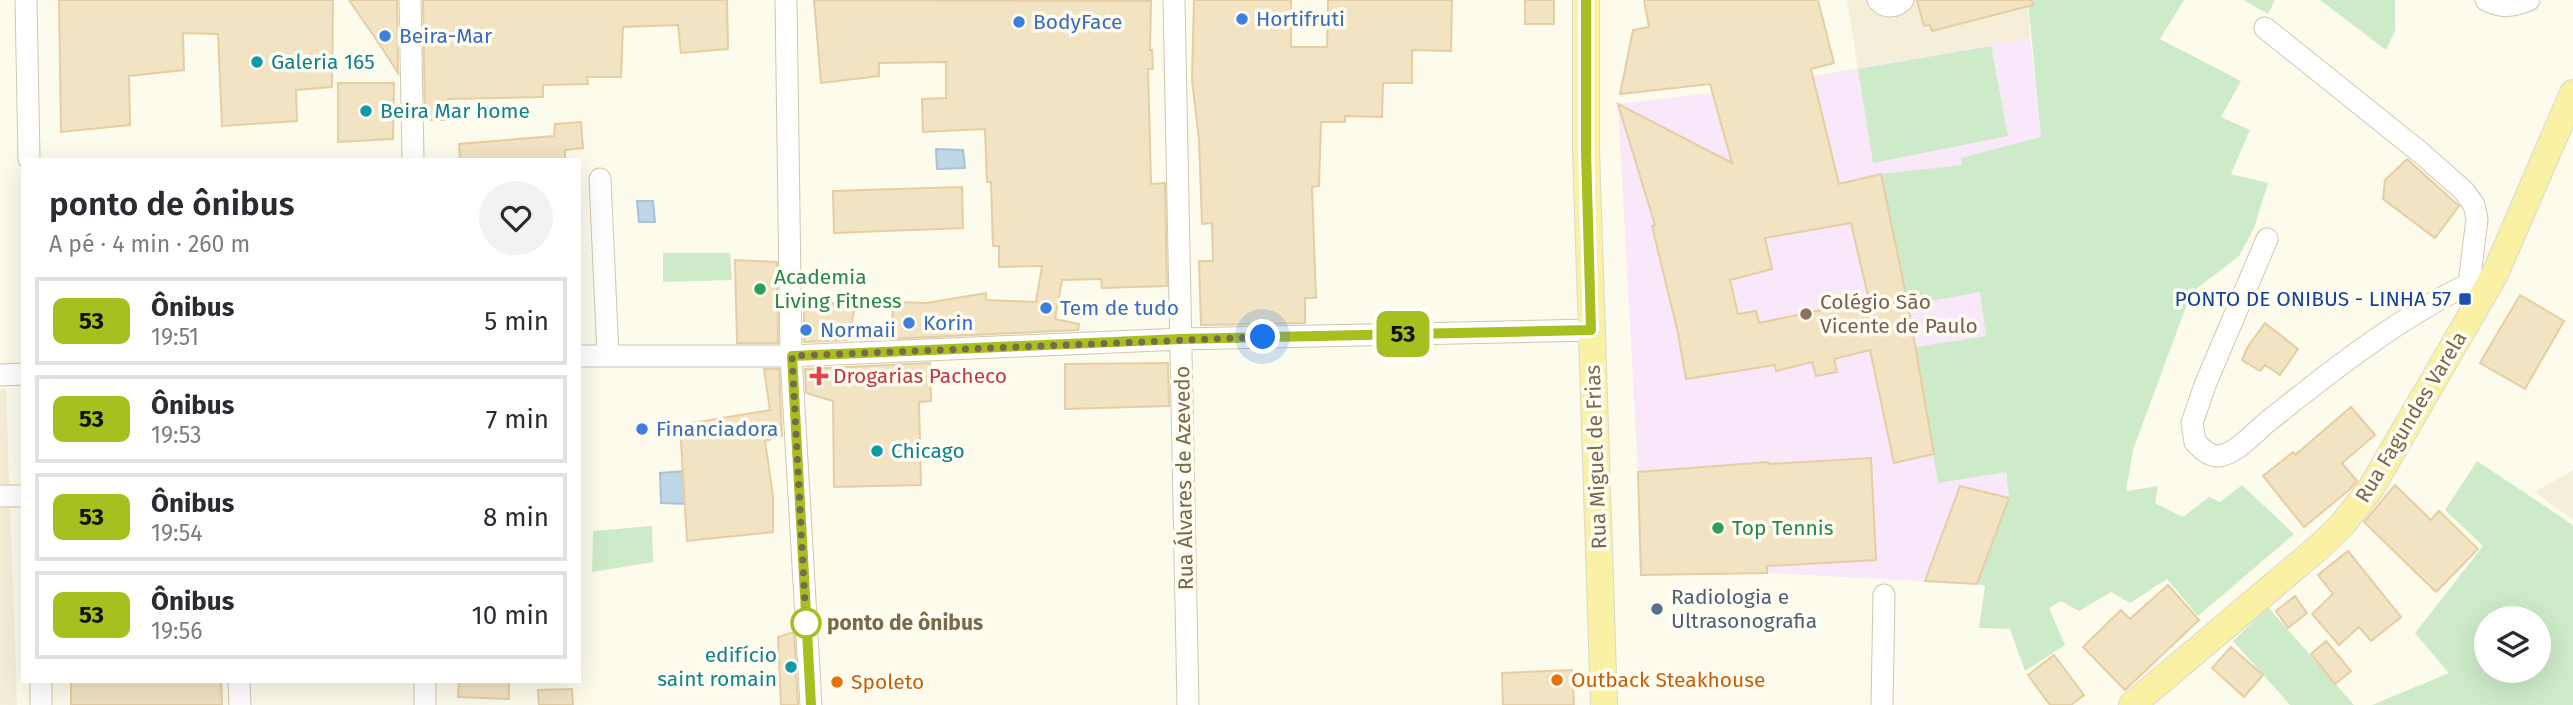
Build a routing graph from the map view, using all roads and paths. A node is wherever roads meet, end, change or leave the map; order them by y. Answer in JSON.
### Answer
{"nodes":[{"id":1,"x":26,"y":0,"type":"edge"},
{"id":2,"x":410,"y":0,"type":"edge"},
{"id":3,"x":786,"y":0,"type":"edge"},
{"id":4,"x":1174,"y":0,"type":"edge"},
{"id":5,"x":1586,"y":0,"type":"edge"},
{"id":6,"x":1878,"y":0,"type":"edge"},
{"id":7,"x":1903,"y":0,"type":"edge"},
{"id":8,"x":2486,"y":0,"type":"edge"},
{"id":9,"x":2529,"y":0,"type":"edge"},
{"id":10,"x":2265,"y":28,"type":"dead end"},
{"id":11,"x":2572,"y":100,"type":"edge"},
{"id":12,"x":29,"y":158,"type":"edge"},
{"id":13,"x":412,"y":158,"type":"edge"},
{"id":14,"x":600,"y":179,"type":"dead end"},
{"id":15,"x":2267,"y":239,"type":"dead end"},
{"id":16,"x":2477,"y":288,"type":"junction"},
{"id":17,"x":1591,"y":330,"type":"junction"},
{"id":18,"x":1181,"y":339,"type":"junction"},
{"id":19,"x":581,"y":356,"type":"edge"},
{"id":20,"x":608,"y":356,"type":"junction"},
{"id":21,"x":792,"y":356,"type":"junction"},
{"id":22,"x":21,"y":374,"type":"edge"},
{"id":23,"x":0,"y":375,"type":"edge"},
{"id":24,"x":0,"y":496,"type":"edge"},
{"id":25,"x":21,"y":496,"type":"edge"},
{"id":26,"x":1885,"y":595,"type":"dead end"},
{"id":27,"x":41,"y":683,"type":"edge"},
{"id":28,"x":239,"y":683,"type":"edge"},
{"id":29,"x":425,"y":683,"type":"edge"},
{"id":30,"x":41,"y":705,"type":"edge"},
{"id":31,"x":240,"y":705,"type":"edge"},
{"id":32,"x":425,"y":705,"type":"edge"},
{"id":33,"x":811,"y":705,"type":"edge"},
{"id":34,"x":1188,"y":705,"type":"edge"},
{"id":35,"x":1605,"y":705,"type":"edge"},
{"id":36,"x":1882,"y":705,"type":"edge"},
{"id":37,"x":2133,"y":705,"type":"edge"}],
"edges":[{"from":1,"to":12,"type":"street"},
{"from":2,"to":13,"type":"street"},
{"from":3,"to":21,"type":"street"},
{"from":4,"to":18,"type":"street","name":"Rua Álvares de Azevedo"},
{"from":5,"to":17,"type":"main road","name":"Rua Miguel de Frias"},
{"from":6,"to":7,"type":"street"},
{"from":8,"to":9,"type":"street"},
{"from":10,"to":16,"type":"street"},
{"from":11,"to":16,"type":"main road","name":"Rua Fagundes Varela"},
{"from":14,"to":20,"type":"street"},
{"from":15,"to":16,"type":"street"},
{"from":16,"to":37,"type":"main road","name":"Rua Fagundes Varela"},
{"from":17,"to":18,"type":"street"},
{"from":17,"to":35,"type":"main road","name":"Rua Miguel de Frias"},
{"from":18,"to":21,"type":"street"},
{"from":18,"to":34,"type":"street","name":"Rua Álvares de Azevedo"},
{"from":19,"to":20,"type":"street"},
{"from":20,"to":21,"type":"street"},
{"from":21,"to":33,"type":"street"},
{"from":22,"to":23,"type":"street"},
{"from":24,"to":25,"type":"street"},
{"from":26,"to":36,"type":"street"},
{"from":27,"to":30,"type":"street"},
{"from":28,"to":31,"type":"street"},
{"from":29,"to":32,"type":"street"}]}
